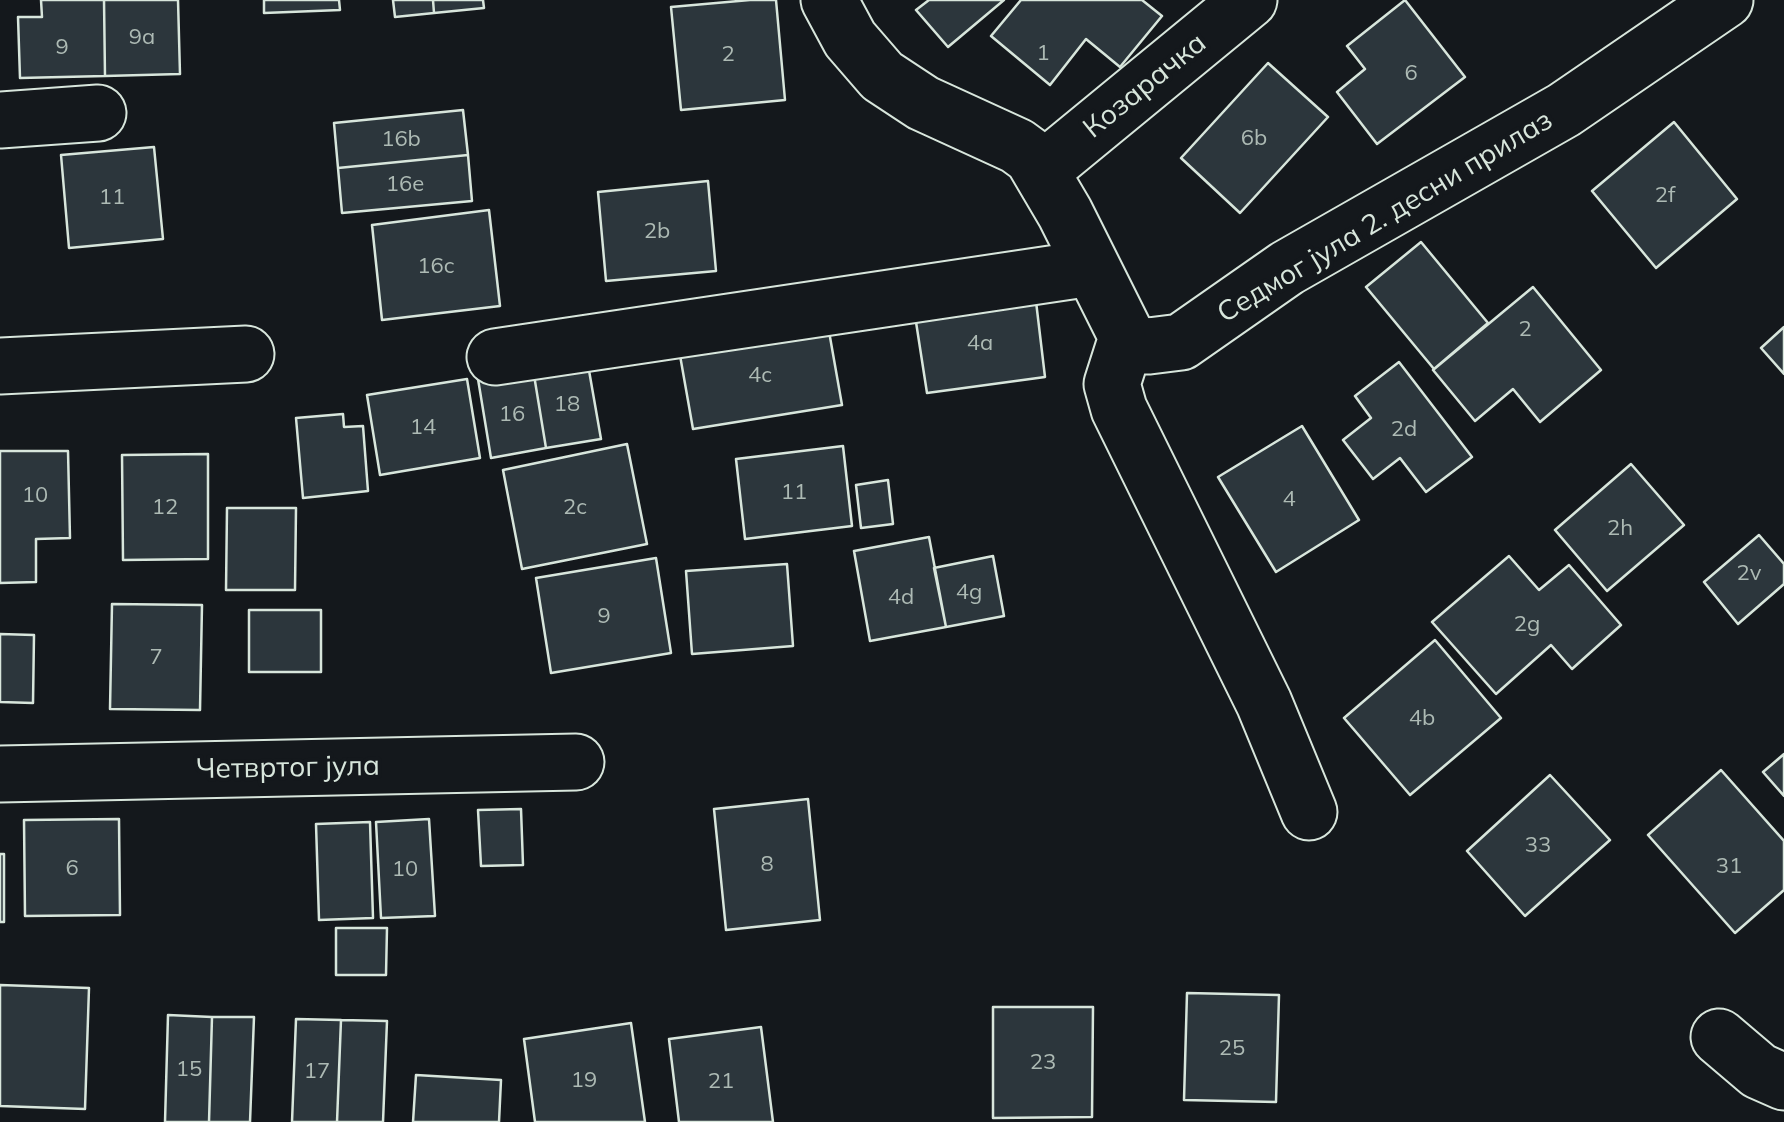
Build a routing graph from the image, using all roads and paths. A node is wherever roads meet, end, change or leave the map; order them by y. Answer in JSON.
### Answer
{"nodes":[{"id":1,"x":829,"y":0,"type":"edge"},
{"id":2,"x":1249,"y":0,"type":"edge"},
{"id":3,"x":1725,"y":0,"type":"edge"},
{"id":4,"x":98,"y":113,"type":"dead end"},
{"id":5,"x":0,"y":120,"type":"edge"},
{"id":6,"x":1040,"y":171,"type":"junction"},
{"id":7,"x":1090,"y":268,"type":"junction"},
{"id":8,"x":1126,"y":337,"type":"junction"},
{"id":9,"x":246,"y":354,"type":"dead end"},
{"id":10,"x":495,"y":357,"type":"dead end"},
{"id":11,"x":0,"y":366,"type":"edge"},
{"id":12,"x":576,"y":762,"type":"dead end"},
{"id":13,"x":0,"y":774,"type":"edge"},
{"id":14,"x":1309,"y":812,"type":"dead end"},
{"id":15,"x":1719,"y":1037,"type":"dead end"},
{"id":16,"x":1784,"y":1082,"type":"edge"}],
"edges":[{"from":1,"to":6,"type":"street"},
{"from":2,"to":6,"type":"street","name":"Козарачка"},
{"from":3,"to":8,"type":"street","name":"Седмог јула 2. десни прилаз"},
{"from":4,"to":5,"type":"street"},
{"from":6,"to":7,"type":"street"},
{"from":7,"to":8,"type":"street"},
{"from":7,"to":10,"type":"street"},
{"from":8,"to":14,"type":"street"},
{"from":9,"to":11,"type":"street"},
{"from":12,"to":13,"type":"street","name":"Четвртог јула"},
{"from":15,"to":16,"type":"street"}]}
